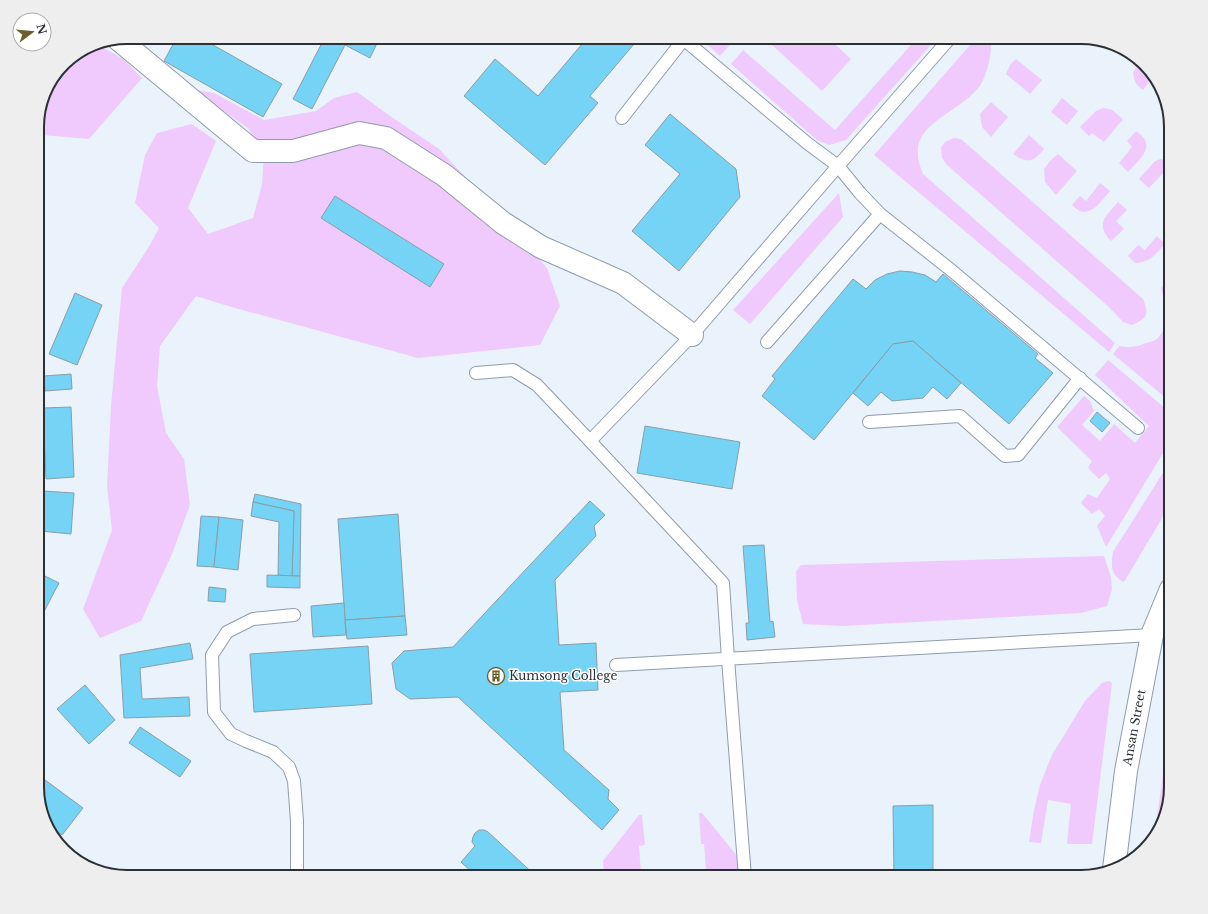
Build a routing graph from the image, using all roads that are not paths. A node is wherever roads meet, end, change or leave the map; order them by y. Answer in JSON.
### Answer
{"nodes":[{"id":1,"x":124,"y":44,"type":"edge"},
{"id":2,"x":678,"y":44,"type":"edge"},
{"id":3,"x":689,"y":44,"type":"edge"},
{"id":4,"x":945,"y":44,"type":"edge"},
{"id":5,"x":622,"y":118,"type":"dead end"},
{"id":6,"x":838,"y":166,"type":"junction"},
{"id":7,"x":880,"y":214,"type":"junction"},
{"id":8,"x":692,"y":334,"type":"junction"},
{"id":9,"x":767,"y":342,"type":"dead end"},
{"id":10,"x":476,"y":373,"type":"dead end"},
{"id":11,"x":1080,"y":378,"type":"junction"},
{"id":12,"x":869,"y":422,"type":"dead end"},
{"id":13,"x":1138,"y":428,"type":"dead end"},
{"id":14,"x":590,"y":441,"type":"junction"},
{"id":15,"x":1164,"y":606,"type":"edge"},
{"id":16,"x":294,"y":615,"type":"dead end"},
{"id":17,"x":1152,"y":635,"type":"junction"},
{"id":18,"x":728,"y":659,"type":"junction"},
{"id":19,"x":616,"y":665,"type":"dead end"},
{"id":20,"x":1115,"y":863,"type":"edge"},
{"id":21,"x":298,"y":870,"type":"edge"},
{"id":22,"x":745,"y":870,"type":"edge"}],
"edges":[{"from":1,"to":8,"type":"street"},
{"from":2,"to":5,"type":"lane"},
{"from":3,"to":6,"type":"lane"},
{"from":4,"to":6,"type":"lane"},
{"from":6,"to":7,"type":"lane"},
{"from":6,"to":8,"type":"lane"},
{"from":7,"to":9,"type":"lane"},
{"from":7,"to":11,"type":"lane"},
{"from":8,"to":14,"type":"lane"},
{"from":10,"to":14,"type":"lane"},
{"from":11,"to":12,"type":"lane"},
{"from":11,"to":13,"type":"lane"},
{"from":14,"to":18,"type":"lane"},
{"from":15,"to":17,"type":"street","name":"Ansan Street"},
{"from":16,"to":21,"type":"lane"},
{"from":17,"to":18,"type":"lane"},
{"from":17,"to":20,"type":"street","name":"Ansan Street"},
{"from":18,"to":19,"type":"lane"},
{"from":18,"to":22,"type":"lane"}]}
